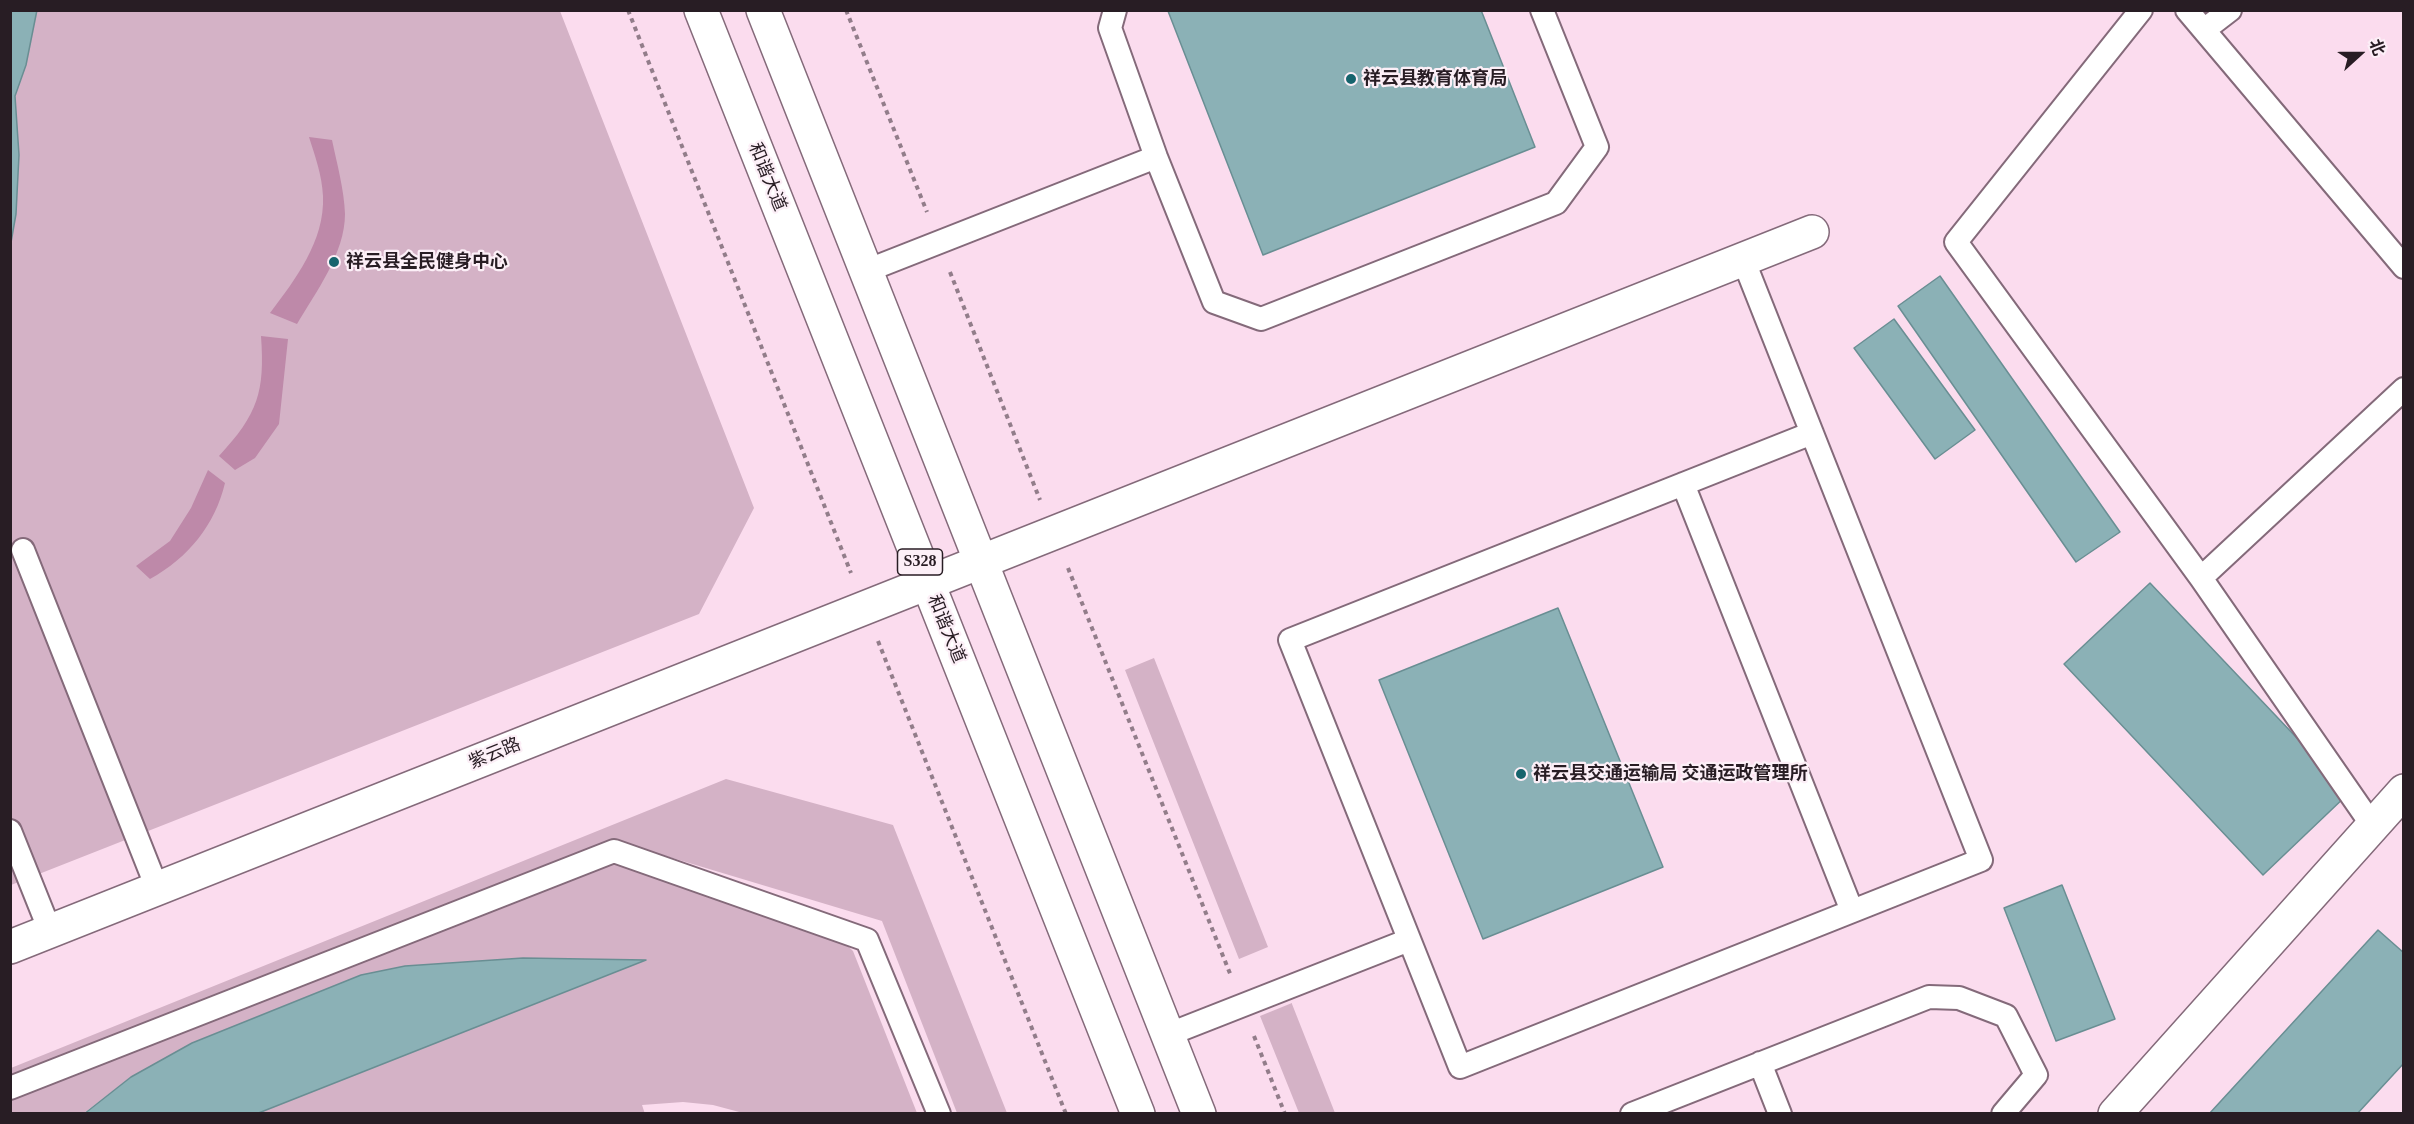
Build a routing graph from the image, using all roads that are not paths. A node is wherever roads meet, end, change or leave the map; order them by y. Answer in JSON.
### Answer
{"nodes":[{"id":1,"x":701,"y":10,"type":"edge"},
{"id":2,"x":763,"y":10,"type":"edge"},
{"id":3,"x":1115,"y":10,"type":"edge"},
{"id":4,"x":1542,"y":10,"type":"edge"},
{"id":5,"x":2141,"y":10,"type":"edge"},
{"id":6,"x":2187,"y":10,"type":"edge"},
{"id":7,"x":2230,"y":10,"type":"edge"},
{"id":8,"x":2204,"y":30,"type":"junction"},
{"id":9,"x":1156,"y":157,"type":"junction"},
{"id":10,"x":1812,"y":232,"type":"dead end"},
{"id":11,"x":1743,"y":259,"type":"junction"},
{"id":12,"x":2403,"y":267,"type":"edge"},
{"id":13,"x":866,"y":271,"type":"junction"},
{"id":14,"x":2403,"y":389,"type":"edge"},
{"id":15,"x":1812,"y":433,"type":"junction"},
{"id":16,"x":1683,"y":484,"type":"junction"},
{"id":17,"x":23,"y":550,"type":"dead end"},
{"id":18,"x":979,"y":562,"type":"junction"},
{"id":19,"x":2201,"y":578,"type":"junction"},
{"id":20,"x":928,"y":583,"type":"junction"},
{"id":21,"x":2403,"y":790,"type":"edge"},
{"id":22,"x":2372,"y":825,"type":"junction"},
{"id":23,"x":10,"y":831,"type":"edge"},
{"id":24,"x":158,"y":888,"type":"junction"},
{"id":25,"x":1852,"y":911,"type":"junction"},
{"id":26,"x":51,"y":931,"type":"junction"},
{"id":27,"x":1409,"y":940,"type":"junction"},
{"id":28,"x":10,"y":946,"type":"edge"},
{"id":29,"x":1167,"y":1035,"type":"junction"},
{"id":30,"x":1760,"y":1063,"type":"junction"},
{"id":31,"x":10,"y":1088,"type":"edge"},
{"id":32,"x":939,"y":1113,"type":"edge"},
{"id":33,"x":1138,"y":1113,"type":"edge"},
{"id":34,"x":1199,"y":1113,"type":"edge"},
{"id":35,"x":1632,"y":1113,"type":"edge"},
{"id":36,"x":1780,"y":1113,"type":"edge"},
{"id":37,"x":2003,"y":1113,"type":"edge"},
{"id":38,"x":2115,"y":1113,"type":"edge"}],
"edges":[{"from":1,"to":20,"type":"street","name":"和谐大道","number":"S328"},
{"from":2,"to":13,"type":"street"},
{"from":3,"to":9,"type":"lane"},
{"from":4,"to":9,"type":"lane"},
{"from":5,"to":19,"type":"lane"},
{"from":6,"to":8,"type":"lane"},
{"from":7,"to":8,"type":"lane"},
{"from":8,"to":12,"type":"lane"},
{"from":9,"to":13,"type":"lane"},
{"from":10,"to":11,"type":"street","name":"紫云路"},
{"from":11,"to":15,"type":"lane"},
{"from":11,"to":18,"type":"street","name":"紫云路"},
{"from":13,"to":18,"type":"street"},
{"from":14,"to":19,"type":"lane"},
{"from":15,"to":16,"type":"lane"},
{"from":15,"to":25,"type":"lane"},
{"from":16,"to":25,"type":"lane"},
{"from":16,"to":27,"type":"lane"},
{"from":17,"to":24,"type":"lane"},
{"from":18,"to":20,"type":"street","name":"紫云路"},
{"from":18,"to":29,"type":"street"},
{"from":19,"to":22,"type":"lane"},
{"from":20,"to":24,"type":"street","name":"紫云路"},
{"from":20,"to":33,"type":"street","name":"和谐大道","number":"S328"},
{"from":21,"to":22,"type":"street"},
{"from":22,"to":38,"type":"street"},
{"from":23,"to":26,"type":"lane"},
{"from":24,"to":26,"type":"street","name":"紫云路"},
{"from":25,"to":27,"type":"lane"},
{"from":26,"to":28,"type":"street","name":"紫云路"},
{"from":27,"to":29,"type":"lane"},
{"from":29,"to":34,"type":"street"},
{"from":30,"to":35,"type":"lane"},
{"from":30,"to":36,"type":"lane"},
{"from":30,"to":37,"type":"lane"},
{"from":31,"to":32,"type":"lane"}]}
